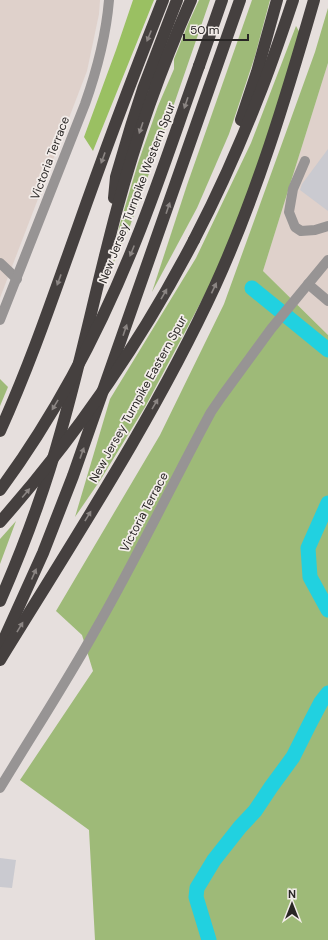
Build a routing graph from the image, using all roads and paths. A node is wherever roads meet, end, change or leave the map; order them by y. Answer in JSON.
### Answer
{"nodes":[{"id":1,"x":109,"y":0,"type":"edge"},
{"id":2,"x":163,"y":0,"type":"edge"},
{"id":3,"x":177,"y":0,"type":"edge"},
{"id":4,"x":191,"y":0,"type":"edge"},
{"id":5,"x":222,"y":0,"type":"edge"},
{"id":6,"x":240,"y":0,"type":"edge"},
{"id":7,"x":277,"y":0,"type":"edge"},
{"id":8,"x":293,"y":0,"type":"edge"},
{"id":9,"x":314,"y":0,"type":"edge"},
{"id":10,"x":305,"y":161,"type":"dead end"},
{"id":11,"x":228,"y":170,"type":"junction"},
{"id":12,"x":328,"y":226,"type":"edge"},
{"id":13,"x":110,"y":235,"type":"junction"},
{"id":14,"x":328,"y":260,"type":"edge"},
{"id":15,"x":0,"y":263,"type":"edge"},
{"id":16,"x":16,"y":279,"type":"junction"},
{"id":17,"x":308,"y":284,"type":"junction"},
{"id":18,"x":328,"y":301,"type":"edge"},
{"id":19,"x":0,"y":320,"type":"edge"},
{"id":20,"x":0,"y":431,"type":"edge"},
{"id":21,"x":0,"y":490,"type":"edge"},
{"id":22,"x":0,"y":522,"type":"edge"},
{"id":23,"x":0,"y":601,"type":"edge"},
{"id":24,"x":0,"y":648,"type":"edge"},
{"id":25,"x":0,"y":660,"type":"edge"},
{"id":26,"x":0,"y":788,"type":"edge"}],
"edges":[{"from":1,"to":16,"type":"street","name":"Victoria Terrace"},
{"from":2,"to":20,"type":"highway","one_way":true},
{"from":3,"to":13,"type":"highway"},
{"from":4,"to":13,"type":"highway","one_way":true},
{"from":5,"to":21,"type":"highway","name":"New Jersey Turnpike Western Spur","one_way":true,"bridge":true},
{"from":24,"to":6,"type":"highway","one_way":true},
{"from":7,"to":11,"type":"highway"},
{"from":8,"to":11,"type":"highway"},
{"from":25,"to":9,"type":"highway","name":"New Jersey Turnpike Eastern Spur","one_way":true},
{"from":10,"to":12,"type":"street"},
{"from":22,"to":11,"type":"highway","one_way":true,"bridge":true},
{"from":13,"to":23,"type":"highway"},
{"from":14,"to":17,"type":"street","name":"Victoria Terrace"},
{"from":15,"to":16,"type":"street"},
{"from":16,"to":19,"type":"street","name":"Victoria Terrace"},
{"from":17,"to":18,"type":"street"},
{"from":17,"to":26,"type":"street","name":"Victoria Terrace"}]}
